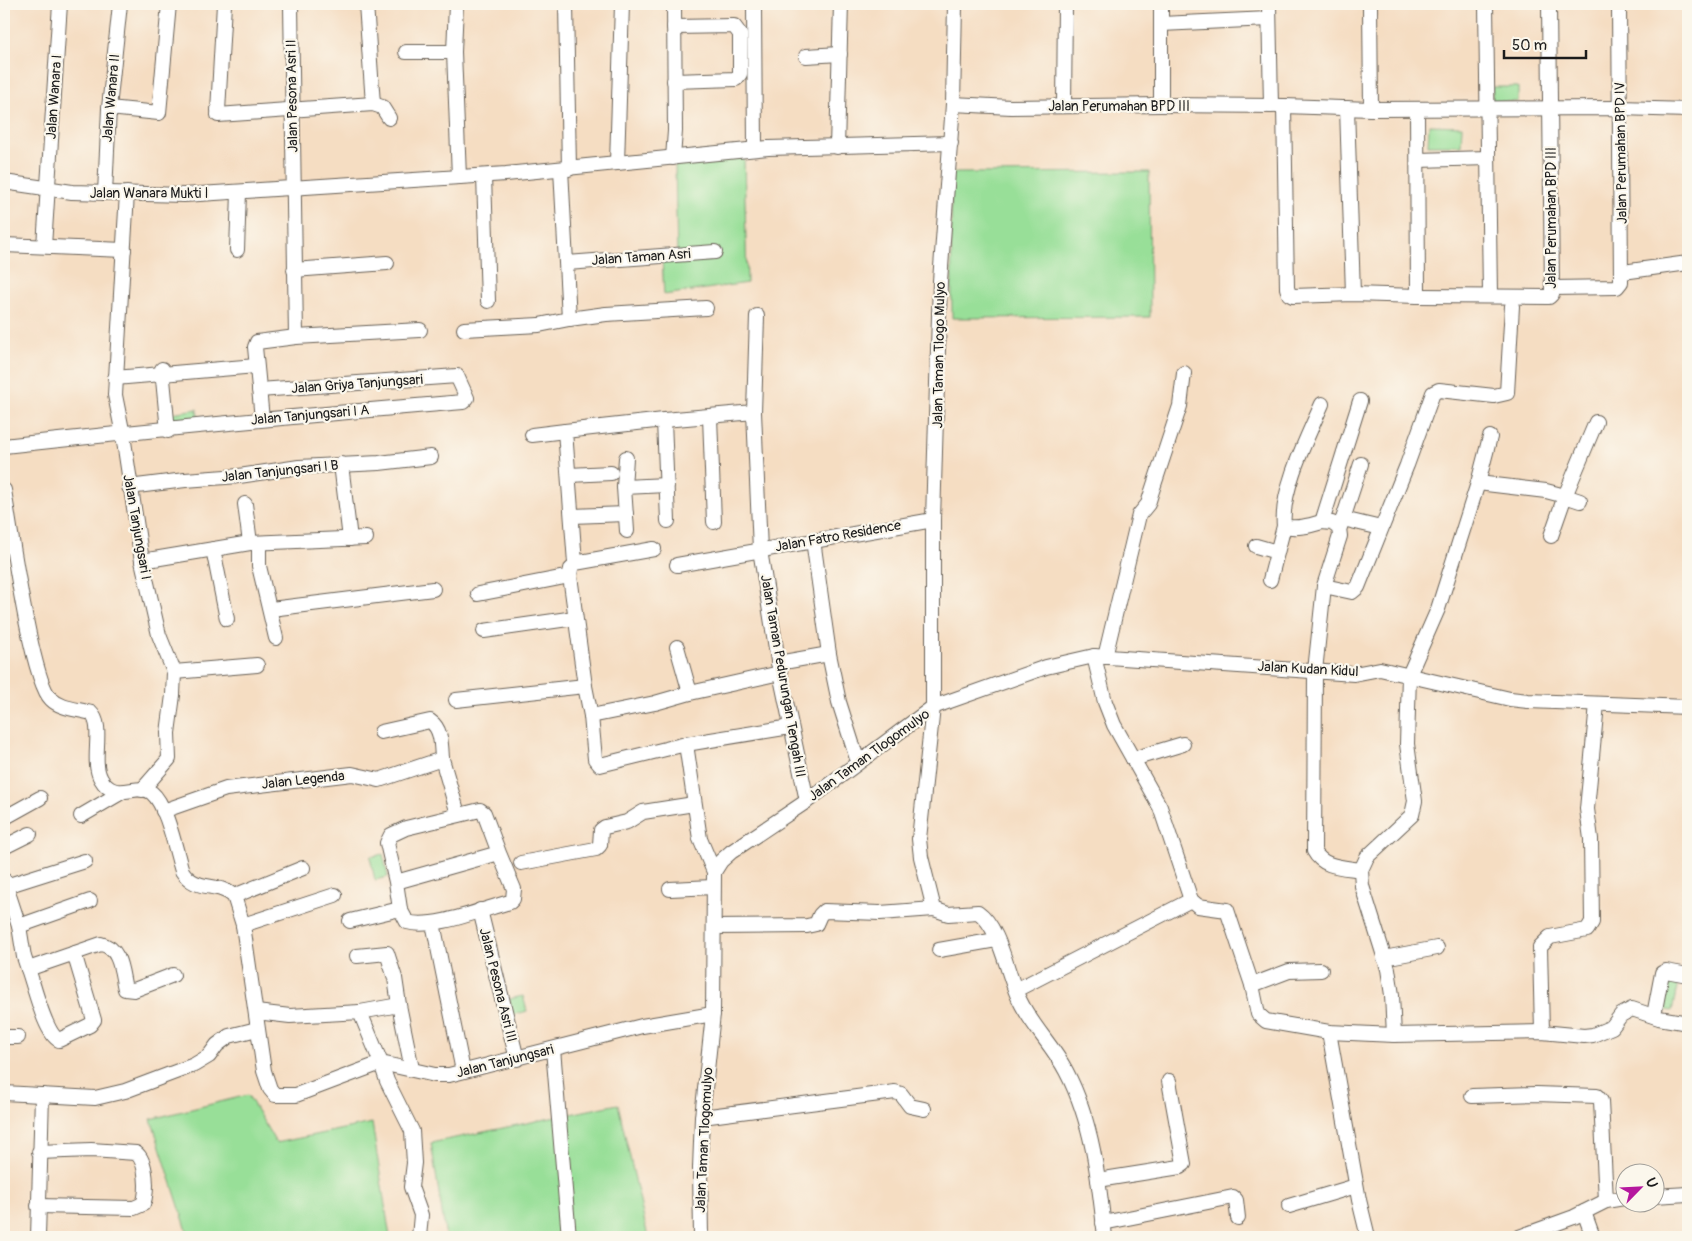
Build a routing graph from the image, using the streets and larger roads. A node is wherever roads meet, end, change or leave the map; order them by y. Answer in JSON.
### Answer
{"nodes":[{"id":1,"x":60,"y":4,"type":"edge"},
{"id":2,"x":120,"y":4,"type":"edge"},
{"id":3,"x":169,"y":4,"type":"edge"},
{"id":4,"x":224,"y":4,"type":"edge"},
{"id":5,"x":290,"y":4,"type":"edge"},
{"id":6,"x":366,"y":4,"type":"edge"},
{"id":7,"x":456,"y":4,"type":"edge"},
{"id":8,"x":566,"y":4,"type":"edge"},
{"id":9,"x":622,"y":4,"type":"edge"},
{"id":10,"x":674,"y":4,"type":"edge"},
{"id":11,"x":754,"y":4,"type":"edge"},
{"id":12,"x":841,"y":4,"type":"edge"},
{"id":13,"x":954,"y":4,"type":"edge"},
{"id":14,"x":1065,"y":4,"type":"edge"},
{"id":15,"x":1161,"y":4,"type":"edge"},
{"id":16,"x":1269,"y":4,"type":"edge"},
{"id":17,"x":1370,"y":4,"type":"edge"},
{"id":18,"x":1486,"y":4,"type":"edge"},
{"id":19,"x":1548,"y":4,"type":"edge"},
{"id":20,"x":1619,"y":4,"type":"edge"},
{"id":21,"x":1269,"y":19,"type":"junction"},
{"id":22,"x":1161,"y":24,"type":"junction"},
{"id":23,"x":674,"y":27,"type":"junction"},
{"id":24,"x":406,"y":52,"type":"dead end"},
{"id":25,"x":454,"y":52,"type":"junction"},
{"id":26,"x":840,"y":54,"type":"junction"},
{"id":27,"x":806,"y":56,"type":"dead end"},
{"id":28,"x":674,"y":81,"type":"junction"},
{"id":29,"x":374,"y":104,"type":"junction"},
{"id":30,"x":954,"y":104,"type":"junction"},
{"id":31,"x":1161,"y":105,"type":"junction"},
{"id":32,"x":1064,"y":106,"type":"junction"},
{"id":33,"x":1278,"y":106,"type":"junction"},
{"id":34,"x":109,"y":108,"type":"junction"},
{"id":35,"x":1347,"y":108,"type":"junction"},
{"id":36,"x":1488,"y":108,"type":"junction"},
{"id":37,"x":1550,"y":108,"type":"junction"},
{"id":38,"x":1620,"y":108,"type":"junction"},
{"id":39,"x":1371,"y":109,"type":"junction"},
{"id":40,"x":1417,"y":109,"type":"junction"},
{"id":41,"x":292,"y":110,"type":"junction"},
{"id":42,"x":1688,"y":110,"type":"edge"},
{"id":43,"x":390,"y":118,"type":"dead end"},
{"id":44,"x":951,"y":143,"type":"junction"},
{"id":45,"x":837,"y":146,"type":"junction"},
{"id":46,"x":755,"y":150,"type":"junction"},
{"id":47,"x":673,"y":158,"type":"junction"},
{"id":48,"x":1488,"y":158,"type":"junction"},
{"id":49,"x":1418,"y":160,"type":"junction"},
{"id":50,"x":617,"y":163,"type":"junction"},
{"id":51,"x":565,"y":169,"type":"junction"},
{"id":52,"x":484,"y":176,"type":"junction"},
{"id":53,"x":459,"y":177,"type":"junction"},
{"id":54,"x":4,"y":182,"type":"edge"},
{"id":55,"x":48,"y":189,"type":"junction"},
{"id":56,"x":294,"y":189,"type":"junction"},
{"id":57,"x":239,"y":192,"type":"junction"},
{"id":58,"x":105,"y":193,"type":"junction"},
{"id":59,"x":127,"y":193,"type":"junction"},
{"id":60,"x":4,"y":245,"type":"edge"},
{"id":61,"x":44,"y":246,"type":"junction"},
{"id":62,"x":124,"y":250,"type":"junction"},
{"id":63,"x":237,"y":250,"type":"dead end"},
{"id":64,"x":715,"y":252,"type":"dead end"},
{"id":65,"x":387,"y":263,"type":"dead end"},
{"id":66,"x":567,"y":263,"type":"junction"},
{"id":67,"x":1688,"y":263,"type":"edge"},
{"id":68,"x":294,"y":270,"type":"junction"},
{"id":69,"x":1623,"y":272,"type":"junction"},
{"id":70,"x":1552,"y":288,"type":"junction"},
{"id":71,"x":1354,"y":294,"type":"junction"},
{"id":72,"x":1490,"y":295,"type":"junction"},
{"id":73,"x":1415,"y":296,"type":"junction"},
{"id":74,"x":488,"y":301,"type":"dead end"},
{"id":75,"x":1512,"y":306,"type":"dead end"},
{"id":76,"x":706,"y":308,"type":"dead end"},
{"id":77,"x":757,"y":316,"type":"dead end"},
{"id":78,"x":569,"y":318,"type":"junction"},
{"id":79,"x":464,"y":329,"type":"dead end"},
{"id":80,"x":420,"y":330,"type":"dead end"},
{"id":81,"x":296,"y":337,"type":"junction"},
{"id":82,"x":256,"y":364,"type":"junction"},
{"id":83,"x":162,"y":371,"type":"junction"},
{"id":84,"x":1184,"y":373,"type":"dead end"},
{"id":85,"x":115,"y":375,"type":"junction"},
{"id":86,"x":454,"y":376,"type":"joint"},
{"id":87,"x":259,"y":390,"type":"junction"},
{"id":88,"x":1360,"y":401,"type":"dead end"},
{"id":89,"x":1322,"y":404,"type":"dead end"},
{"id":90,"x":754,"y":412,"type":"junction"},
{"id":91,"x":710,"y":417,"type":"junction"},
{"id":92,"x":262,"y":419,"type":"junction"},
{"id":93,"x":664,"y":420,"type":"junction"},
{"id":94,"x":1596,"y":422,"type":"dead end"},
{"id":95,"x":168,"y":431,"type":"junction"},
{"id":96,"x":565,"y":432,"type":"junction"},
{"id":97,"x":123,"y":435,"type":"junction"},
{"id":98,"x":532,"y":435,"type":"dead end"},
{"id":99,"x":1490,"y":437,"type":"dead end"},
{"id":100,"x":4,"y":446,"type":"edge"},
{"id":101,"x":431,"y":457,"type":"dead end"},
{"id":102,"x":626,"y":458,"type":"dead end"},
{"id":103,"x":341,"y":464,"type":"junction"},
{"id":104,"x":1361,"y":464,"type":"dead end"},
{"id":105,"x":611,"y":473,"type":"dead end"},
{"id":106,"x":569,"y":475,"type":"junction"},
{"id":107,"x":1478,"y":483,"type":"junction"},
{"id":108,"x":667,"y":485,"type":"junction"},
{"id":109,"x":129,"y":487,"type":"junction"},
{"id":110,"x":624,"y":487,"type":"junction"},
{"id":111,"x":4,"y":490,"type":"edge"},
{"id":112,"x":1565,"y":496,"type":"junction"},
{"id":113,"x":1580,"y":501,"type":"dead end"},
{"id":114,"x":244,"y":504,"type":"dead end"},
{"id":115,"x":626,"y":514,"type":"junction"},
{"id":116,"x":572,"y":516,"type":"junction"},
{"id":117,"x":933,"y":520,"type":"junction"},
{"id":118,"x":668,"y":521,"type":"dead end"},
{"id":119,"x":714,"y":522,"type":"dead end"},
{"id":120,"x":1322,"y":522,"type":"junction"},
{"id":121,"x":1341,"y":524,"type":"junction"},
{"id":122,"x":1284,"y":526,"type":"junction"},
{"id":123,"x":1381,"y":528,"type":"junction"},
{"id":124,"x":627,"y":531,"type":"dead end"},
{"id":125,"x":1551,"y":536,"type":"dead end"},
{"id":126,"x":366,"y":538,"type":"dead end"},
{"id":127,"x":350,"y":539,"type":"junction"},
{"id":128,"x":812,"y":540,"type":"junction"},
{"id":129,"x":254,"y":543,"type":"junction"},
{"id":130,"x":1256,"y":546,"type":"dead end"},
{"id":131,"x":212,"y":549,"type":"junction"},
{"id":132,"x":654,"y":549,"type":"dead end"},
{"id":133,"x":760,"y":550,"type":"junction"},
{"id":134,"x":1277,"y":552,"type":"junction"},
{"id":135,"x":142,"y":561,"type":"junction"},
{"id":136,"x":576,"y":563,"type":"junction"},
{"id":137,"x":677,"y":565,"type":"dead end"},
{"id":138,"x":570,"y":576,"type":"junction"},
{"id":139,"x":1270,"y":580,"type":"dead end"},
{"id":140,"x":1324,"y":586,"type":"junction"},
{"id":141,"x":433,"y":589,"type":"dead end"},
{"id":142,"x":478,"y":594,"type":"dead end"},
{"id":143,"x":271,"y":609,"type":"junction"},
{"id":144,"x":575,"y":618,"type":"junction"},
{"id":145,"x":227,"y":619,"type":"dead end"},
{"id":146,"x":484,"y":631,"type":"dead end"},
{"id":147,"x":276,"y":638,"type":"dead end"},
{"id":148,"x":676,"y":646,"type":"dead end"},
{"id":149,"x":829,"y":654,"type":"junction"},
{"id":150,"x":1099,"y":657,"type":"junction"},
{"id":151,"x":257,"y":664,"type":"dead end"},
{"id":152,"x":779,"y":668,"type":"junction"},
{"id":153,"x":1315,"y":671,"type":"junction"},
{"id":154,"x":174,"y":672,"type":"junction"},
{"id":155,"x":1409,"y":675,"type":"junction"},
{"id":156,"x":585,"y":686,"type":"junction"},
{"id":157,"x":690,"y":693,"type":"junction"},
{"id":158,"x":456,"y":700,"type":"dead end"},
{"id":159,"x":1597,"y":704,"type":"junction"},
{"id":160,"x":933,"y":707,"type":"junction"},
{"id":161,"x":1688,"y":707,"type":"edge"},
{"id":162,"x":591,"y":716,"type":"junction"},
{"id":163,"x":790,"y":727,"type":"junction"},
{"id":164,"x":381,"y":732,"type":"dead end"},
{"id":165,"x":686,"y":744,"type":"junction"},
{"id":166,"x":1183,"y":744,"type":"dead end"},
{"id":167,"x":442,"y":759,"type":"junction"},
{"id":168,"x":1133,"y":759,"type":"junction"},
{"id":169,"x":858,"y":762,"type":"junction"},
{"id":170,"x":142,"y":790,"type":"junction"},
{"id":171,"x":122,"y":792,"type":"junction"},
{"id":172,"x":40,"y":798,"type":"dead end"},
{"id":173,"x":807,"y":801,"type":"junction"},
{"id":174,"x":694,"y":804,"type":"junction"},
{"id":175,"x":163,"y":811,"type":"junction"},
{"id":176,"x":458,"y":814,"type":"junction"},
{"id":177,"x":80,"y":816,"type":"dead end"},
{"id":178,"x":4,"y":818,"type":"edge"},
{"id":179,"x":30,"y":834,"type":"dead end"},
{"id":180,"x":4,"y":848,"type":"edge"},
{"id":181,"x":499,"y":852,"type":"junction"},
{"id":182,"x":85,"y":861,"type":"dead end"},
{"id":183,"x":521,"y":863,"type":"dead end"},
{"id":184,"x":302,"y":868,"type":"dead end"},
{"id":185,"x":1361,"y":870,"type":"junction"},
{"id":186,"x":714,"y":872,"type":"junction"},
{"id":187,"x":4,"y":881,"type":"edge"},
{"id":188,"x":396,"y":882,"type":"junction"},
{"id":189,"x":713,"y":887,"type":"junction"},
{"id":190,"x":670,"y":890,"type":"dead end"},
{"id":191,"x":335,"y":895,"type":"dead end"},
{"id":192,"x":234,"y":896,"type":"junction"},
{"id":193,"x":1191,"y":900,"type":"junction"},
{"id":194,"x":90,"y":901,"type":"dead end"},
{"id":195,"x":400,"y":909,"type":"junction"},
{"id":196,"x":934,"y":909,"type":"junction"},
{"id":197,"x":480,"y":910,"type":"junction"},
{"id":198,"x":350,"y":921,"type":"dead end"},
{"id":199,"x":433,"y":923,"type":"junction"},
{"id":200,"x":244,"y":925,"type":"junction"},
{"id":201,"x":19,"y":926,"type":"junction"},
{"id":202,"x":714,"y":927,"type":"junction"},
{"id":203,"x":996,"y":940,"type":"junction"},
{"id":204,"x":1438,"y":948,"type":"dead end"},
{"id":205,"x":939,"y":950,"type":"dead end"},
{"id":206,"x":74,"y":954,"type":"junction"},
{"id":207,"x":357,"y":956,"type":"dead end"},
{"id":208,"x":1384,"y":958,"type":"junction"},
{"id":209,"x":28,"y":969,"type":"junction"},
{"id":210,"x":1321,"y":970,"type":"dead end"},
{"id":211,"x":1688,"y":975,"type":"edge"},
{"id":212,"x":173,"y":976,"type":"dead end"},
{"id":213,"x":1252,"y":984,"type":"junction"},
{"id":214,"x":1016,"y":990,"type":"junction"},
{"id":215,"x":399,"y":1005,"type":"junction"},
{"id":216,"x":256,"y":1012,"type":"junction"},
{"id":217,"x":360,"y":1012,"type":"junction"},
{"id":218,"x":713,"y":1014,"type":"junction"},
{"id":219,"x":1654,"y":1015,"type":"junction"},
{"id":220,"x":1688,"y":1023,"type":"edge"},
{"id":221,"x":257,"y":1029,"type":"junction"},
{"id":222,"x":1329,"y":1032,"type":"junction"},
{"id":223,"x":1542,"y":1032,"type":"junction"},
{"id":224,"x":1394,"y":1035,"type":"junction"},
{"id":225,"x":4,"y":1037,"type":"edge"},
{"id":226,"x":18,"y":1037,"type":"dead end"},
{"id":227,"x":553,"y":1049,"type":"junction"},
{"id":228,"x":517,"y":1059,"type":"junction"},
{"id":229,"x":381,"y":1063,"type":"junction"},
{"id":230,"x":412,"y":1069,"type":"junction"},
{"id":231,"x":463,"y":1071,"type":"junction"},
{"id":232,"x":1169,"y":1081,"type":"dead end"},
{"id":233,"x":4,"y":1093,"type":"edge"},
{"id":234,"x":42,"y":1095,"type":"junction"},
{"id":235,"x":1472,"y":1096,"type":"dead end"},
{"id":236,"x":924,"y":1109,"type":"dead end"},
{"id":237,"x":702,"y":1117,"type":"junction"},
{"id":238,"x":39,"y":1152,"type":"junction"},
{"id":239,"x":1098,"y":1180,"type":"junction"},
{"id":240,"x":1356,"y":1186,"type":"junction"},
{"id":241,"x":1688,"y":1194,"type":"edge"},
{"id":242,"x":1664,"y":1195,"type":"edge"},
{"id":243,"x":1614,"y":1200,"type":"edge"},
{"id":244,"x":1606,"y":1201,"type":"junction"},
{"id":245,"x":38,"y":1206,"type":"junction"},
{"id":246,"x":1289,"y":1206,"type":"dead end"},
{"id":247,"x":1584,"y":1212,"type":"junction"},
{"id":248,"x":1238,"y":1218,"type":"dead end"},
{"id":249,"x":1103,"y":1222,"type":"junction"},
{"id":250,"x":38,"y":1237,"type":"edge"},
{"id":251,"x":419,"y":1237,"type":"edge"},
{"id":252,"x":569,"y":1237,"type":"edge"},
{"id":253,"x":701,"y":1237,"type":"edge"},
{"id":254,"x":1105,"y":1237,"type":"edge"},
{"id":255,"x":1368,"y":1237,"type":"edge"},
{"id":256,"x":1519,"y":1237,"type":"edge"},
{"id":257,"x":1593,"y":1237,"type":"edge"}],
"edges":[{"from":1,"to":55,"type":"street","name":"Jalan Wanara I"},
{"from":2,"to":34,"type":"street","name":"Jalan Wanara II"},
{"from":3,"to":34,"type":"street"},
{"from":4,"to":41,"type":"street"},
{"from":5,"to":41,"type":"street","name":"Jalan Pesona Asri II"},
{"from":6,"to":29,"type":"street"},
{"from":7,"to":25,"type":"street"},
{"from":8,"to":51,"type":"street"},
{"from":9,"to":50,"type":"street"},
{"from":10,"to":23,"type":"street"},
{"from":11,"to":46,"type":"street"},
{"from":12,"to":26,"type":"street"},
{"from":13,"to":30,"type":"street","name":"Jalan Taman Tlogo Mulyo"},
{"from":14,"to":32,"type":"street"},
{"from":15,"to":22,"type":"street"},
{"from":16,"to":21,"type":"street"},
{"from":17,"to":39,"type":"street"},
{"from":18,"to":36,"type":"street"},
{"from":19,"to":37,"type":"street","name":"Jalan Perumahan BPD III"},
{"from":20,"to":38,"type":"street","name":"Jalan Perumahan BPD IV"},
{"from":21,"to":22,"type":"street"},
{"from":21,"to":33,"type":"street"},
{"from":22,"to":31,"type":"street"},
{"from":23,"to":28,"type":"street"},
{"from":23,"to":28,"type":"street"},
{"from":24,"to":25,"type":"street"},
{"from":25,"to":53,"type":"street"},
{"from":26,"to":27,"type":"street"},
{"from":26,"to":45,"type":"street"},
{"from":28,"to":47,"type":"street"},
{"from":29,"to":41,"type":"street"},
{"from":29,"to":43,"type":"street"},
{"from":30,"to":32,"type":"street","name":"Jalan Perumahan BPD III"},
{"from":30,"to":44,"type":"street","name":"Jalan Taman Tlogo Mulyo"},
{"from":31,"to":32,"type":"street","name":"Jalan Perumahan BPD III"},
{"from":31,"to":33,"type":"street","name":"Jalan Perumahan BPD III"},
{"from":33,"to":35,"type":"street","name":"Jalan Perumahan BPD III"},
{"from":33,"to":71,"type":"street"},
{"from":34,"to":58,"type":"street","name":"Jalan Wanara II"},
{"from":35,"to":39,"type":"street","name":"Jalan Perumahan BPD III"},
{"from":35,"to":71,"type":"street"},
{"from":36,"to":37,"type":"street","name":"Jalan Perumahan BPD III"},
{"from":36,"to":40,"type":"street","name":"Jalan Perumahan BPD III"},
{"from":36,"to":48,"type":"street"},
{"from":37,"to":38,"type":"street","name":"Jalan Perumahan BPD III"},
{"from":37,"to":70,"type":"street","name":"Jalan Perumahan BPD III"},
{"from":38,"to":42,"type":"street","name":"Jalan Perumahan BPD III"},
{"from":38,"to":69,"type":"street","name":"Jalan Perumahan BPD IV"},
{"from":39,"to":40,"type":"street","name":"Jalan Perumahan BPD III"},
{"from":40,"to":49,"type":"street"},
{"from":41,"to":56,"type":"street","name":"Jalan Pesona Asri II"},
{"from":44,"to":45,"type":"street","name":"Jalan Wanara Mukti I"},
{"from":44,"to":117,"type":"street","name":"Jalan Taman Tlogo Mulyo"},
{"from":45,"to":46,"type":"street","name":"Jalan Wanara Mukti I"},
{"from":46,"to":47,"type":"street","name":"Jalan Wanara Mukti I"},
{"from":47,"to":50,"type":"street","name":"Jalan Wanara Mukti I"},
{"from":48,"to":49,"type":"street"},
{"from":48,"to":72,"type":"street"},
{"from":49,"to":73,"type":"street"},
{"from":50,"to":51,"type":"street","name":"Jalan Wanara Mukti I"},
{"from":51,"to":52,"type":"street","name":"Jalan Wanara Mukti I"},
{"from":51,"to":66,"type":"street"},
{"from":52,"to":53,"type":"street","name":"Jalan Wanara Mukti I"},
{"from":52,"to":74,"type":"street"},
{"from":53,"to":56,"type":"street","name":"Jalan Wanara Mukti I"},
{"from":54,"to":55,"type":"street","name":"Jalan Wanara Mukti I"},
{"from":55,"to":58,"type":"street","name":"Jalan Wanara Mukti I"},
{"from":55,"to":61,"type":"street","name":"Jalan Wanara I"},
{"from":56,"to":57,"type":"street","name":"Jalan Wanara Mukti I"},
{"from":56,"to":68,"type":"street","name":"Jalan Pesona Asri II"},
{"from":57,"to":59,"type":"street","name":"Jalan Wanara Mukti I"},
{"from":57,"to":63,"type":"street"},
{"from":58,"to":59,"type":"street","name":"Jalan Wanara Mukti I"},
{"from":59,"to":62,"type":"street","name":"Jalan Tanjungsari I"},
{"from":60,"to":61,"type":"street"},
{"from":61,"to":62,"type":"street"},
{"from":62,"to":85,"type":"street","name":"Jalan Tanjungsari I"},
{"from":64,"to":66,"type":"street","name":"Jalan Taman Asri"},
{"from":65,"to":68,"type":"street"},
{"from":66,"to":78,"type":"street"},
{"from":67,"to":69,"type":"street"},
{"from":68,"to":81,"type":"street","name":"Jalan Pesona Asri II"},
{"from":69,"to":70,"type":"street"},
{"from":70,"to":72,"type":"street","name":"Jalan Perumahan BPD III"},
{"from":71,"to":73,"type":"street"},
{"from":72,"to":73,"type":"street"},
{"from":75,"to":123,"type":"street"},
{"from":76,"to":78,"type":"street"},
{"from":77,"to":90,"type":"street","name":"Jalan Fatro Residence"},
{"from":78,"to":79,"type":"street"},
{"from":80,"to":81,"type":"street"},
{"from":81,"to":82,"type":"street"},
{"from":82,"to":83,"type":"street"},
{"from":82,"to":87,"type":"street"},
{"from":83,"to":85,"type":"street"},
{"from":83,"to":95,"type":"street"},
{"from":84,"to":150,"type":"street"},
{"from":85,"to":97,"type":"street","name":"Jalan Tanjungsari I"},
{"from":86,"to":87,"type":"street","name":"Jalan Griya Tanjungsari"},
{"from":86,"to":92,"type":"street","name":"Jalan Tanjungsari I A"},
{"from":87,"to":92,"type":"street"},
{"from":88,"to":120,"type":"street"},
{"from":89,"to":122,"type":"street"},
{"from":90,"to":91,"type":"street"},
{"from":90,"to":133,"type":"street","name":"Jalan Fatro Residence"},
{"from":91,"to":93,"type":"street"},
{"from":91,"to":119,"type":"street"},
{"from":92,"to":95,"type":"street","name":"Jalan Tanjungsari I A"},
{"from":93,"to":96,"type":"street"},
{"from":93,"to":108,"type":"street"},
{"from":94,"to":112,"type":"street"},
{"from":95,"to":97,"type":"street","name":"Jalan Tanjungsari I A"},
{"from":96,"to":98,"type":"street"},
{"from":96,"to":106,"type":"street"},
{"from":97,"to":100,"type":"street"},
{"from":97,"to":109,"type":"street","name":"Jalan Tanjungsari I"},
{"from":99,"to":107,"type":"street"},
{"from":101,"to":103,"type":"street","name":"Jalan Tanjungsari I B"},
{"from":102,"to":110,"type":"street"},
{"from":103,"to":109,"type":"street","name":"Jalan Tanjungsari I B"},
{"from":103,"to":127,"type":"street"},
{"from":104,"to":121,"type":"street"},
{"from":105,"to":106,"type":"street"},
{"from":106,"to":116,"type":"street"},
{"from":107,"to":112,"type":"street"},
{"from":107,"to":155,"type":"street"},
{"from":108,"to":110,"type":"street"},
{"from":108,"to":118,"type":"street"},
{"from":109,"to":135,"type":"street","name":"Jalan Tanjungsari I"},
{"from":110,"to":115,"type":"street"},
{"from":111,"to":171,"type":"street"},
{"from":112,"to":113,"type":"street"},
{"from":112,"to":125,"type":"street"},
{"from":114,"to":129,"type":"street"},
{"from":115,"to":116,"type":"street"},
{"from":115,"to":124,"type":"street"},
{"from":116,"to":136,"type":"street"},
{"from":117,"to":128,"type":"street","name":"Jalan Fatro Residence"},
{"from":117,"to":160,"type":"street","name":"Jalan Taman Tlogo Mulyo"},
{"from":120,"to":121,"type":"street"},
{"from":120,"to":122,"type":"street"},
{"from":121,"to":123,"type":"street"},
{"from":121,"to":140,"type":"street"},
{"from":122,"to":134,"type":"street"},
{"from":123,"to":140,"type":"street"},
{"from":126,"to":127,"type":"street"},
{"from":127,"to":129,"type":"street"},
{"from":128,"to":133,"type":"street","name":"Jalan Fatro Residence"},
{"from":128,"to":149,"type":"street"},
{"from":129,"to":131,"type":"street"},
{"from":129,"to":143,"type":"street"},
{"from":130,"to":134,"type":"street"},
{"from":131,"to":135,"type":"street"},
{"from":131,"to":145,"type":"street"},
{"from":132,"to":136,"type":"street"},
{"from":133,"to":137,"type":"street"},
{"from":133,"to":152,"type":"street","name":"Jalan Taman Pedurungan Tengah III"},
{"from":134,"to":139,"type":"street"},
{"from":135,"to":154,"type":"street","name":"Jalan Tanjungsari I"},
{"from":136,"to":138,"type":"street"},
{"from":138,"to":142,"type":"street"},
{"from":138,"to":144,"type":"street"},
{"from":140,"to":153,"type":"street"},
{"from":141,"to":143,"type":"street"},
{"from":143,"to":147,"type":"street"},
{"from":144,"to":146,"type":"street"},
{"from":144,"to":156,"type":"street"},
{"from":148,"to":157,"type":"street"},
{"from":149,"to":152,"type":"street"},
{"from":149,"to":169,"type":"street"},
{"from":150,"to":153,"type":"street","name":"Jalan Kudan Kidul"},
{"from":150,"to":160,"type":"street","name":"Jalan Kudan Kidul"},
{"from":150,"to":168,"type":"street"},
{"from":151,"to":154,"type":"street"},
{"from":152,"to":157,"type":"street"},
{"from":152,"to":163,"type":"street","name":"Jalan Taman Pedurungan Tengah III"},
{"from":153,"to":155,"type":"street","name":"Jalan Kudan Kidul"},
{"from":153,"to":185,"type":"street"},
{"from":154,"to":170,"type":"street","name":"Jalan Tanjungsari I"},
{"from":155,"to":159,"type":"street","name":"Jalan Kudan Kidul"},
{"from":155,"to":185,"type":"street"},
{"from":156,"to":158,"type":"street"},
{"from":156,"to":162,"type":"street"},
{"from":157,"to":162,"type":"street"},
{"from":159,"to":161,"type":"street","name":"Jalan Kudan Kidul"},
{"from":159,"to":223,"type":"street"},
{"from":160,"to":169,"type":"street","name":"Jalan Taman Tlogomulyo"},
{"from":160,"to":196,"type":"street","name":"Jalan Taman Tlogomulyo"},
{"from":162,"to":165,"type":"street"},
{"from":163,"to":165,"type":"street"},
{"from":163,"to":173,"type":"street","name":"Jalan Taman Pedurungan Tengah III"},
{"from":164,"to":167,"type":"street"},
{"from":165,"to":174,"type":"street"},
{"from":166,"to":168,"type":"street"},
{"from":167,"to":175,"type":"street","name":"Jalan Legenda"},
{"from":167,"to":176,"type":"street"},
{"from":168,"to":193,"type":"street"},
{"from":169,"to":173,"type":"street","name":"Jalan Taman Tlogomulyo"},
{"from":170,"to":171,"type":"street"},
{"from":170,"to":175,"type":"street"},
{"from":171,"to":177,"type":"street"},
{"from":172,"to":178,"type":"street"},
{"from":173,"to":186,"type":"street","name":"Jalan Taman Tlogomulyo"},
{"from":174,"to":183,"type":"street"},
{"from":174,"to":186,"type":"street"},
{"from":175,"to":192,"type":"street"},
{"from":176,"to":181,"type":"street"},
{"from":176,"to":188,"type":"street"},
{"from":179,"to":180,"type":"street"},
{"from":181,"to":188,"type":"street"},
{"from":181,"to":197,"type":"street","name":"Jalan Pesona Asri III"},
{"from":182,"to":187,"type":"street"},
{"from":184,"to":192,"type":"street"},
{"from":185,"to":208,"type":"street"},
{"from":186,"to":189,"type":"street","name":"Jalan Taman Tlogomulyo"},
{"from":187,"to":201,"type":"street"},
{"from":188,"to":195,"type":"street"},
{"from":189,"to":190,"type":"street"},
{"from":189,"to":202,"type":"street","name":"Jalan Taman Tlogomulyo"},
{"from":191,"to":200,"type":"street"},
{"from":192,"to":200,"type":"street"},
{"from":193,"to":213,"type":"street"},
{"from":193,"to":214,"type":"street"},
{"from":194,"to":201,"type":"street"},
{"from":195,"to":198,"type":"street"},
{"from":195,"to":199,"type":"street","name":"Jalan Pesona Asri III"},
{"from":196,"to":202,"type":"street"},
{"from":196,"to":203,"type":"street"},
{"from":197,"to":199,"type":"street","name":"Jalan Pesona Asri III"},
{"from":197,"to":228,"type":"street","name":"Jalan Pesona Asri III"},
{"from":199,"to":231,"type":"street"},
{"from":200,"to":216,"type":"street"},
{"from":201,"to":209,"type":"street"},
{"from":202,"to":218,"type":"street","name":"Jalan Taman Tlogomulyo"},
{"from":203,"to":205,"type":"street"},
{"from":203,"to":214,"type":"street"},
{"from":204,"to":208,"type":"street"},
{"from":206,"to":209,"type":"street"},
{"from":206,"to":209,"type":"street"},
{"from":206,"to":212,"type":"street"},
{"from":207,"to":215,"type":"street"},
{"from":208,"to":224,"type":"street"},
{"from":210,"to":213,"type":"street"},
{"from":211,"to":219,"type":"street"},
{"from":213,"to":222,"type":"street"},
{"from":214,"to":239,"type":"street"},
{"from":215,"to":217,"type":"street"},
{"from":215,"to":230,"type":"street"},
{"from":216,"to":217,"type":"street"},
{"from":216,"to":221,"type":"street"},
{"from":217,"to":229,"type":"street"},
{"from":218,"to":227,"type":"street","name":"Jalan Tanjungsari"},
{"from":218,"to":237,"type":"street","name":"Jalan Taman Tlogomulyo"},
{"from":219,"to":220,"type":"street"},
{"from":219,"to":223,"type":"street"},
{"from":221,"to":229,"type":"street"},
{"from":221,"to":234,"type":"street"},
{"from":222,"to":224,"type":"street"},
{"from":222,"to":240,"type":"street"},
{"from":223,"to":224,"type":"street"},
{"from":225,"to":226,"type":"street"},
{"from":227,"to":228,"type":"street","name":"Jalan Tanjungsari"},
{"from":227,"to":252,"type":"street"},
{"from":228,"to":231,"type":"street","name":"Jalan Tanjungsari"},
{"from":229,"to":230,"type":"street","name":"Jalan Tanjungsari"},
{"from":229,"to":251,"type":"street"},
{"from":230,"to":231,"type":"street","name":"Jalan Tanjungsari"},
{"from":232,"to":239,"type":"street"},
{"from":233,"to":234,"type":"street"},
{"from":234,"to":238,"type":"street"},
{"from":235,"to":244,"type":"street"},
{"from":236,"to":237,"type":"street"},
{"from":237,"to":253,"type":"street","name":"Jalan Taman Tlogomulyo"},
{"from":238,"to":245,"type":"street"},
{"from":238,"to":245,"type":"street"},
{"from":239,"to":249,"type":"street"},
{"from":240,"to":246,"type":"street"},
{"from":240,"to":255,"type":"street"},
{"from":241,"to":242,"type":"street"},
{"from":243,"to":244,"type":"street"},
{"from":244,"to":247,"type":"street"},
{"from":245,"to":250,"type":"street"},
{"from":247,"to":256,"type":"street"},
{"from":247,"to":257,"type":"street"},
{"from":248,"to":249,"type":"street"},
{"from":249,"to":254,"type":"street"}]}
